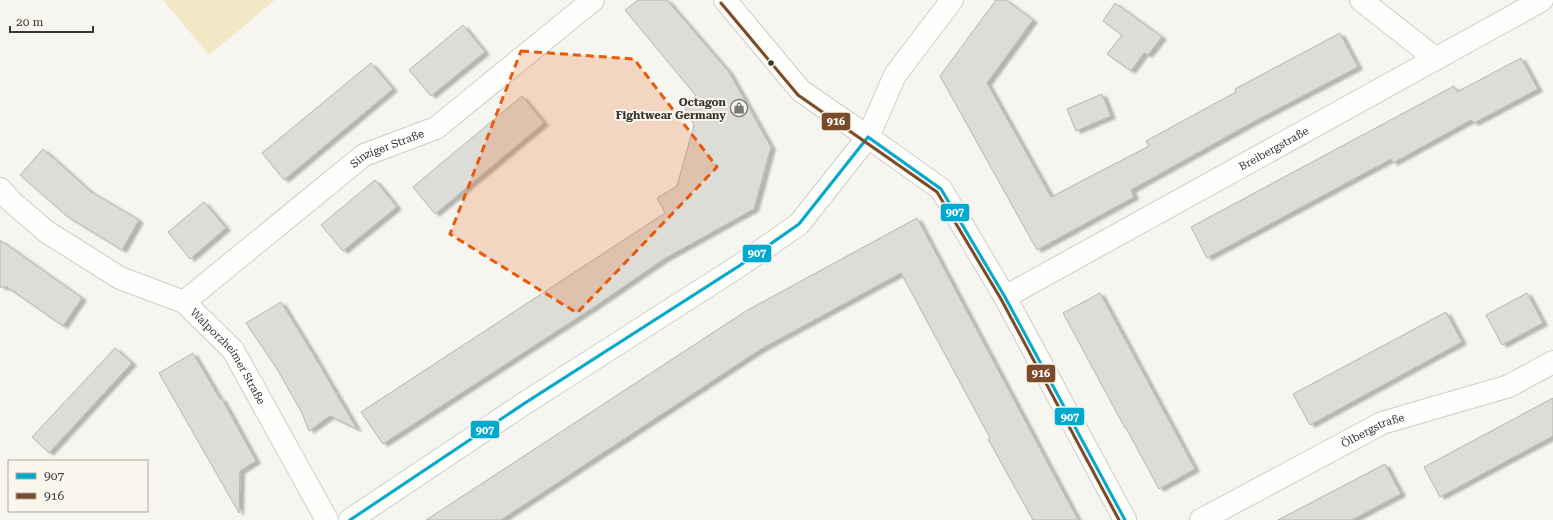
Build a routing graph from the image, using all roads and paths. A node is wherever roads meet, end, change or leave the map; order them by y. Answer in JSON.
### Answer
{"nodes":[{"id":1,"x":593,"y":0,"type":"edge"},
{"id":2,"x":725,"y":0,"type":"edge"},
{"id":3,"x":952,"y":0,"type":"edge"},
{"id":4,"x":1361,"y":0,"type":"edge"},
{"id":5,"x":1542,"y":0,"type":"edge"},
{"id":6,"x":1436,"y":59,"type":"junction"},
{"id":7,"x":868,"y":137,"type":"junction"},
{"id":8,"x":0,"y":189,"type":"edge"},
{"id":9,"x":1005,"y":297,"type":"junction"},
{"id":10,"x":184,"y":302,"type":"junction"},
{"id":11,"x":1553,"y":362,"type":"edge"},
{"id":12,"x":328,"y":520,"type":"edge"},
{"id":13,"x":350,"y":520,"type":"edge"},
{"id":14,"x":1125,"y":520,"type":"edge"},
{"id":15,"x":1201,"y":520,"type":"edge"}],
"edges":[{"from":1,"to":10,"type":"street","name":"Sinziger Straße"},
{"from":2,"to":7,"type":"street"},
{"from":3,"to":7,"type":"street"},
{"from":4,"to":6,"type":"street"},
{"from":5,"to":6,"type":"street","name":"Breibergstraße"},
{"from":6,"to":9,"type":"street","name":"Breibergstraße"},
{"from":7,"to":9,"type":"street"},
{"from":7,"to":13,"type":"street"},
{"from":8,"to":10,"type":"street","name":"Walporzheimer Straße"},
{"from":9,"to":14,"type":"street"},
{"from":10,"to":12,"type":"street","name":"Walporzheimer Straße"},
{"from":11,"to":15,"type":"street","name":"Ölbergstraße"}]}
